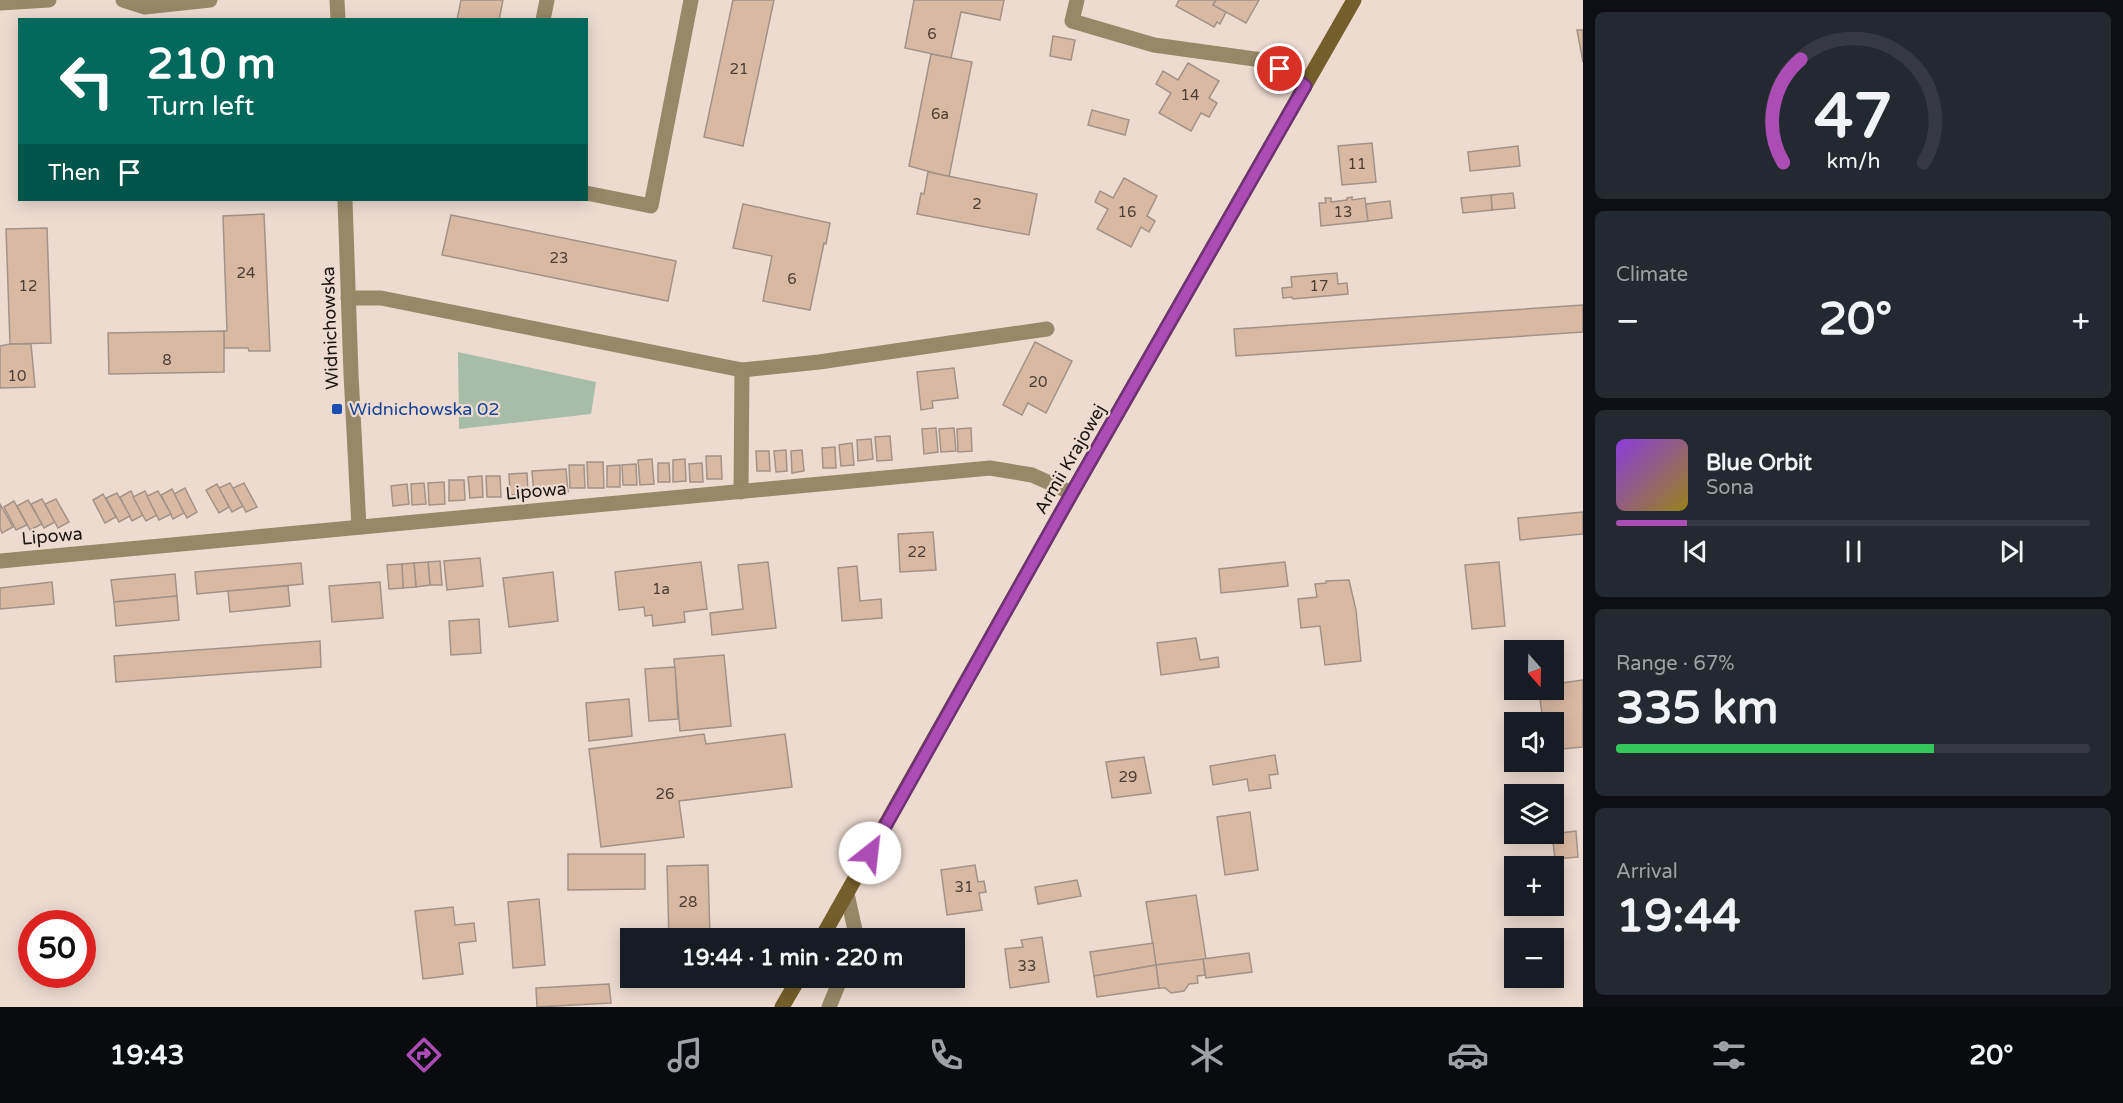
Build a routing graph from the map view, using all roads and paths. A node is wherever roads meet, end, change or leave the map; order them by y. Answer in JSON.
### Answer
{"nodes":[{"id":1,"x":49,"y":0,"type":"edge"},
{"id":2,"x":123,"y":0,"type":"edge"},
{"id":3,"x":210,"y":0,"type":"edge"},
{"id":4,"x":337,"y":0,"type":"edge"},
{"id":5,"x":547,"y":0,"type":"edge"},
{"id":6,"x":691,"y":0,"type":"edge"},
{"id":7,"x":1077,"y":0,"type":"edge"},
{"id":8,"x":1354,"y":0,"type":"edge"},
{"id":9,"x":0,"y":3,"type":"edge"},
{"id":10,"x":338,"y":18,"type":"edge"},
{"id":11,"x":543,"y":18,"type":"edge"},
{"id":12,"x":1305,"y":86,"type":"junction"},
{"id":13,"x":588,"y":193,"type":"edge"},
{"id":14,"x":345,"y":201,"type":"edge"},
{"id":15,"x":348,"y":298,"type":"junction"},
{"id":16,"x":1047,"y":329,"type":"dead end"},
{"id":17,"x":742,"y":370,"type":"junction"},
{"id":18,"x":741,"y":492,"type":"junction"},
{"id":19,"x":1072,"y":493,"type":"junction"},
{"id":20,"x":359,"y":526,"type":"junction"},
{"id":21,"x":0,"y":561,"type":"edge"},
{"id":22,"x":847,"y":894,"type":"junction"},
{"id":23,"x":827,"y":928,"type":"edge"},
{"id":24,"x":855,"y":928,"type":"edge"},
{"id":25,"x":793,"y":988,"type":"edge"},
{"id":26,"x":837,"y":988,"type":"edge"},
{"id":27,"x":782,"y":1007,"type":"edge"},
{"id":28,"x":829,"y":1007,"type":"edge"}],
"edges":[{"from":1,"to":9,"type":"street"},
{"from":2,"to":3,"type":"street"},
{"from":4,"to":10,"type":"street"},
{"from":5,"to":11,"type":"street"},
{"from":6,"to":13,"type":"street"},
{"from":7,"to":12,"type":"street"},
{"from":8,"to":12,"type":"main road","name":"Armii Krajowej"},
{"from":12,"to":19,"type":"main road","name":"Armii Krajowej"},
{"from":14,"to":15,"type":"street","name":"Widnichowska"},
{"from":15,"to":17,"type":"street"},
{"from":15,"to":20,"type":"street","name":"Widnichowska"},
{"from":16,"to":17,"type":"street"},
{"from":17,"to":18,"type":"street"},
{"from":18,"to":19,"type":"street","name":"Lipowa"},
{"from":18,"to":20,"type":"street","name":"Lipowa"},
{"from":19,"to":22,"type":"main road","name":"Armii Krajowej"},
{"from":20,"to":21,"type":"street","name":"Lipowa"},
{"from":22,"to":23,"type":"main road","name":"Armii Krajowej"},
{"from":22,"to":24,"type":"street"},
{"from":25,"to":27,"type":"main road"},
{"from":26,"to":28,"type":"street"}]}
